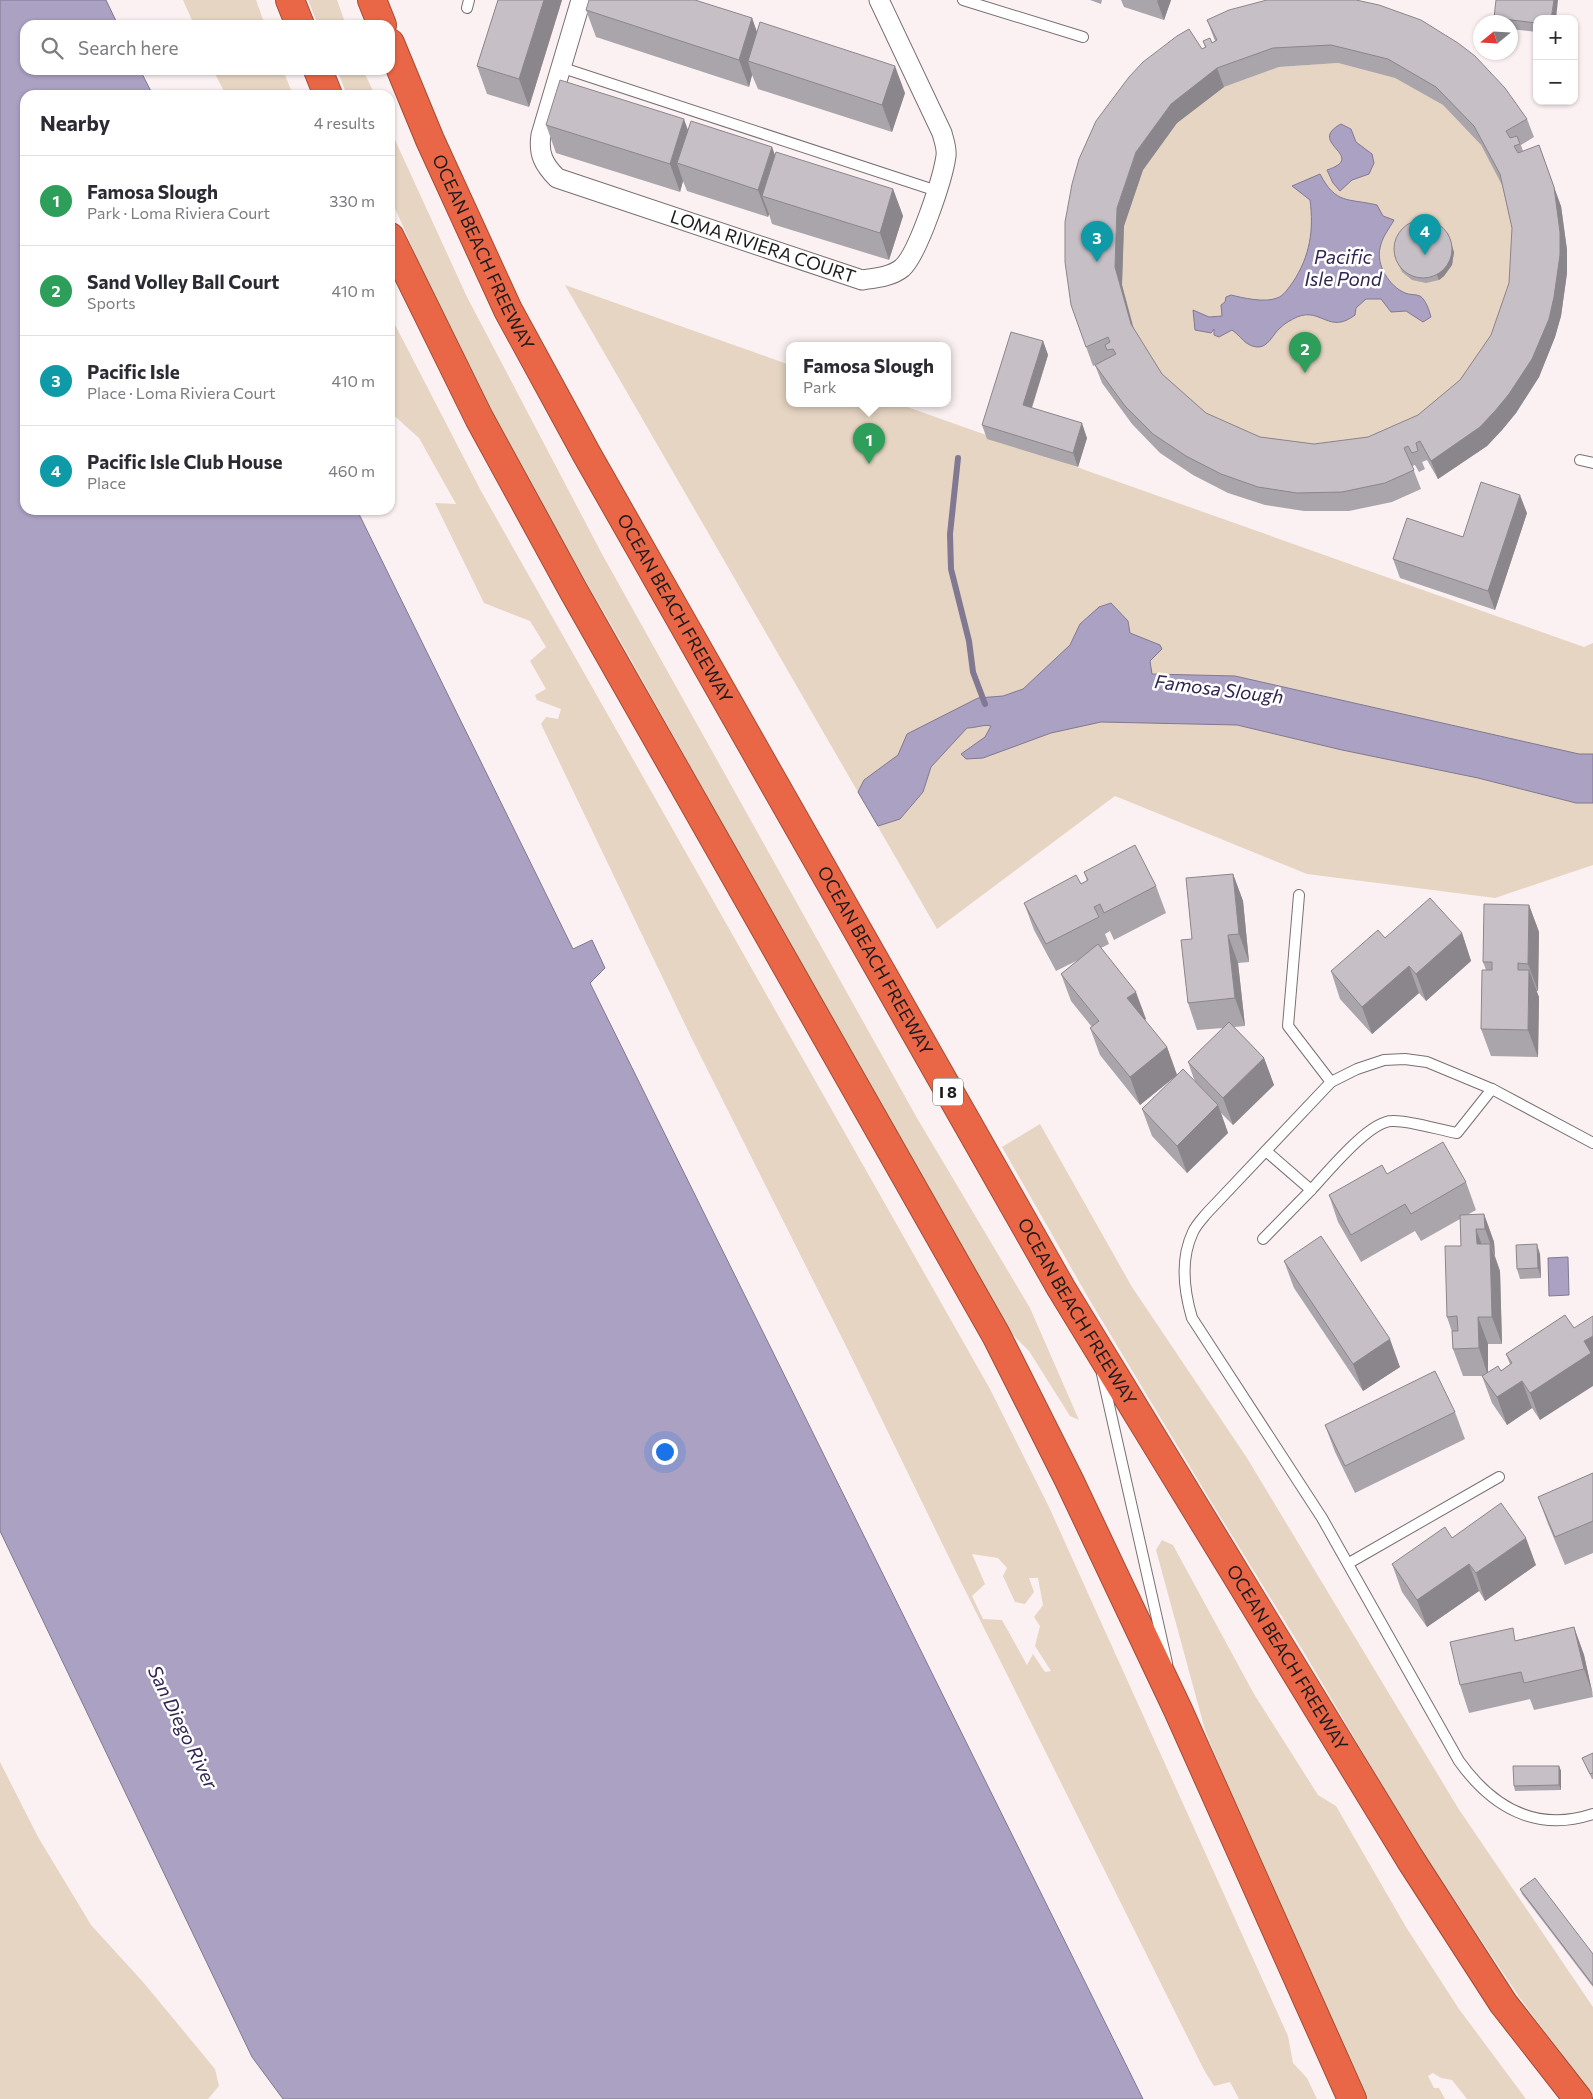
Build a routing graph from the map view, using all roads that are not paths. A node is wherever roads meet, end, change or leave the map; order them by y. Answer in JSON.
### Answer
{"nodes":[{"id":1,"x":290,"y":0,"type":"edge"},
{"id":2,"x":372,"y":0,"type":"edge"},
{"id":3,"x":581,"y":0,"type":"edge"},
{"id":4,"x":879,"y":0,"type":"edge"},
{"id":5,"x":963,"y":0,"type":"edge"},
{"id":6,"x":298,"y":20,"type":"edge"},
{"id":7,"x":380,"y":20,"type":"edge"},
{"id":8,"x":1084,"y":37,"type":"dead end"},
{"id":9,"x":395,"y":56,"type":"edge"},
{"id":10,"x":560,"y":67,"type":"junction"},
{"id":11,"x":320,"y":75,"type":"edge"},
{"id":12,"x":326,"y":90,"type":"edge"},
{"id":13,"x":937,"y":191,"type":"junction"},
{"id":14,"x":395,"y":247,"type":"edge"},
{"id":15,"x":1580,"y":460,"type":"dead end"},
{"id":16,"x":1593,"y":463,"type":"edge"},
{"id":17,"x":1299,"y":895,"type":"dead end"},
{"id":18,"x":1331,"y":1082,"type":"junction"},
{"id":19,"x":1492,"y":1089,"type":"junction"},
{"id":20,"x":1593,"y":1143,"type":"edge"},
{"id":21,"x":1266,"y":1151,"type":"junction"},
{"id":22,"x":1310,"y":1190,"type":"junction"},
{"id":23,"x":1263,"y":1239,"type":"dead end"},
{"id":24,"x":1096,"y":1346,"type":"junction"},
{"id":25,"x":1499,"y":1477,"type":"dead end"},
{"id":26,"x":1349,"y":1563,"type":"junction"},
{"id":27,"x":1178,"y":1710,"type":"junction"},
{"id":28,"x":1593,"y":1814,"type":"edge"},
{"id":29,"x":1352,"y":2099,"type":"edge"},
{"id":30,"x":1578,"y":2099,"type":"edge"}],
"edges":[{"from":1,"to":6,"type":"highway"},
{"from":2,"to":7,"type":"highway"},
{"from":3,"to":10,"type":"street","name":"LOMA RIVIERA COURT"},
{"from":4,"to":13,"type":"street","name":"LOMA RIVIERA COURT"},
{"from":5,"to":8,"type":"lane"},
{"from":9,"to":24,"type":"highway","name":"OCEAN BEACH FREEWAY","number":"I 8"},
{"from":10,"to":13,"type":"lane"},
{"from":10,"to":13,"type":"street","name":"LOMA RIVIERA COURT"},
{"from":11,"to":12,"type":"highway"},
{"from":14,"to":27,"type":"highway"},
{"from":15,"to":16,"type":"lane"},
{"from":17,"to":18,"type":"lane"},
{"from":18,"to":19,"type":"lane"},
{"from":18,"to":21,"type":"lane"},
{"from":19,"to":20,"type":"lane"},
{"from":19,"to":22,"type":"lane"},
{"from":21,"to":22,"type":"lane"},
{"from":21,"to":26,"type":"lane"},
{"from":22,"to":23,"type":"lane"},
{"from":24,"to":27,"type":"lane"},
{"from":24,"to":30,"type":"highway","name":"OCEAN BEACH FREEWAY","number":"I 8"},
{"from":25,"to":26,"type":"lane"},
{"from":26,"to":28,"type":"lane"},
{"from":27,"to":29,"type":"highway"}]}
